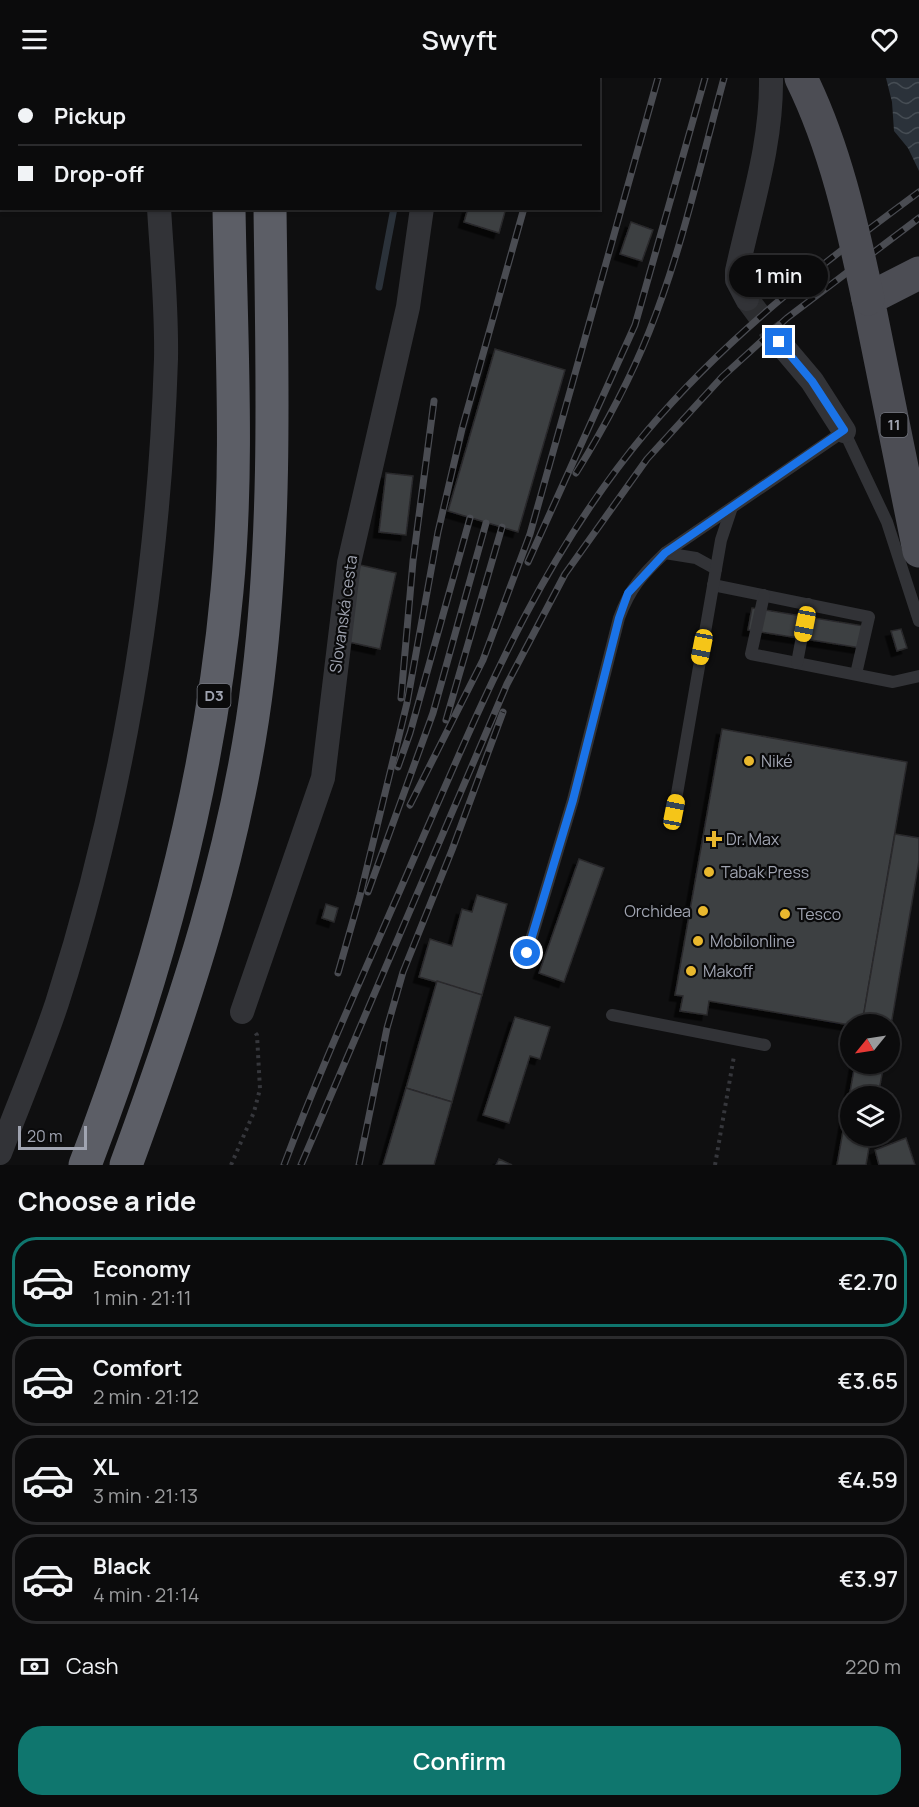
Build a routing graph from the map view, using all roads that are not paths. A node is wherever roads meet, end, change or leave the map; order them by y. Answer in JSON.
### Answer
{"nodes":[{"id":1,"x":771,"y":78,"type":"edge"},
{"id":2,"x":801,"y":78,"type":"edge"},
{"id":3,"x":159,"y":210,"type":"edge"},
{"id":4,"x":229,"y":210,"type":"edge"},
{"id":5,"x":270,"y":210,"type":"edge"},
{"id":6,"x":422,"y":210,"type":"edge"},
{"id":7,"x":919,"y":273,"type":"edge"},
{"id":8,"x":747,"y":299,"type":"tunnel mouth"},
{"id":9,"x":868,"y":299,"type":"junction"},
{"id":10,"x":779,"y":342,"type":"tunnel mouth"},
{"id":11,"x":844,"y":430,"type":"junction"},
{"id":12,"x":731,"y":509,"type":"junction"},
{"id":13,"x":919,"y":551,"type":"edge"},
{"id":14,"x":665,"y":553,"type":"junction"},
{"id":15,"x":716,"y":569,"type":"junction"},
{"id":16,"x":713,"y":585,"type":"junction"},
{"id":17,"x":764,"y":595,"type":"junction"},
{"id":18,"x":808,"y":604,"type":"junction"},
{"id":19,"x":919,"y":621,"type":"edge"},
{"id":20,"x":797,"y":663,"type":"junction"},
{"id":21,"x":856,"y":674,"type":"junction"},
{"id":22,"x":919,"y":676,"type":"edge"},
{"id":23,"x":674,"y":812,"type":"dead end"},
{"id":24,"x":527,"y":953,"type":"dead end"},
{"id":25,"x":242,"y":1012,"type":"road end"},
{"id":26,"x":612,"y":1015,"type":"dead end"},
{"id":27,"x":765,"y":1045,"type":"dead end"},
{"id":28,"x":0,"y":1153,"type":"edge"},
{"id":29,"x":84,"y":1165,"type":"edge"},
{"id":30,"x":126,"y":1165,"type":"edge"}],
"edges":[{"from":1,"to":8,"type":"street"},
{"from":2,"to":9,"type":"main road","bridge":true},
{"from":3,"to":28,"type":"street"},
{"from":4,"to":29,"type":"highway","number":"D3"},
{"from":5,"to":30,"type":"highway","number":"D3"},
{"from":6,"to":25,"type":"street","name":"Slovanská cesta"},
{"from":7,"to":9,"type":"main road"},
{"from":9,"to":13,"type":"main road","number":"11"},
{"from":10,"to":11,"type":"street"},
{"from":11,"to":12,"type":"lane"},
{"from":11,"to":19,"type":"lane"},
{"from":12,"to":14,"type":"lane"},
{"from":12,"to":15,"type":"lane"},
{"from":14,"to":15,"type":"lane"},
{"from":14,"to":24,"type":"lane"},
{"from":15,"to":16,"type":"lane"},
{"from":16,"to":17,"type":"lane"},
{"from":16,"to":23,"type":"lane"},
{"from":17,"to":18,"type":"lane"},
{"from":17,"to":20,"type":"lane"},
{"from":18,"to":20,"type":"lane"},
{"from":18,"to":21,"type":"lane"},
{"from":20,"to":21,"type":"lane"},
{"from":21,"to":22,"type":"lane"},
{"from":26,"to":27,"type":"lane"}]}
